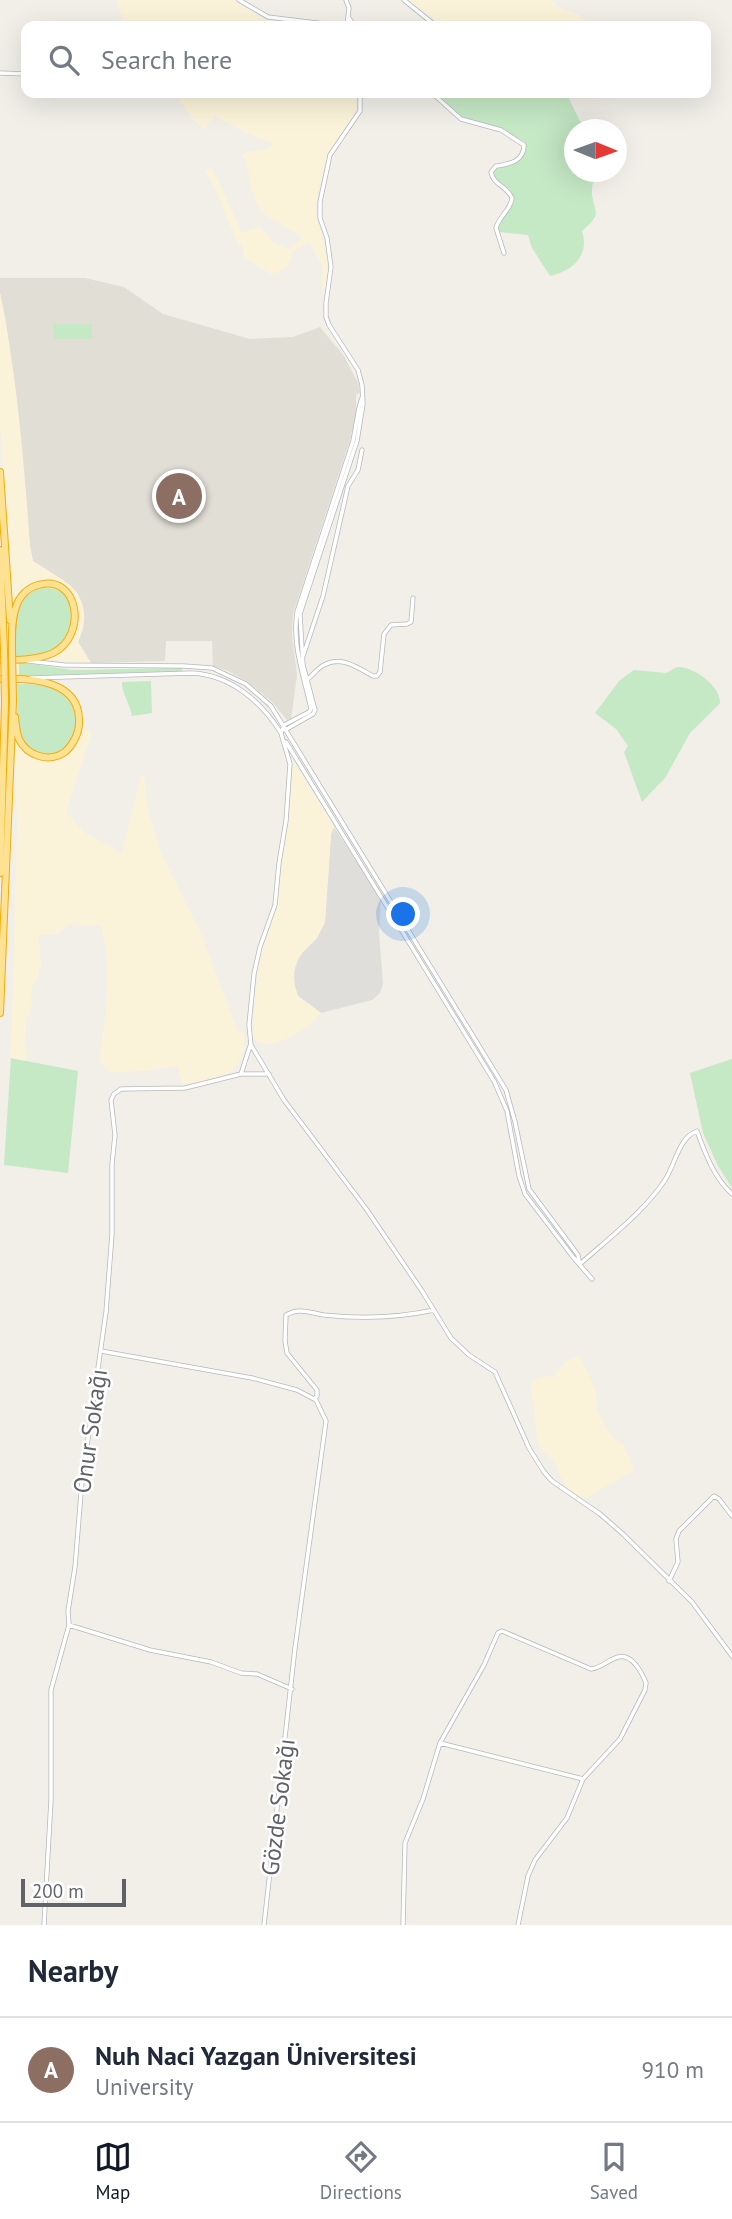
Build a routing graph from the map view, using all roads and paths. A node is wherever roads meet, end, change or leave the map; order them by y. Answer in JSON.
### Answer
{"nodes":[{"id":1,"x":239,"y":0,"type":"edge"},
{"id":2,"x":348,"y":0,"type":"edge"},
{"id":3,"x":404,"y":0,"type":"edge"},
{"id":4,"x":348,"y":16,"type":"junction"},
{"id":5,"x":300,"y":21,"type":"edge"},
{"id":6,"x":348,"y":21,"type":"edge"},
{"id":7,"x":351,"y":21,"type":"edge"},
{"id":8,"x":430,"y":21,"type":"edge"},
{"id":9,"x":0,"y":73,"type":"edge"},
{"id":10,"x":21,"y":74,"type":"edge"},
{"id":11,"x":362,"y":98,"type":"edge"},
{"id":12,"x":437,"y":98,"type":"edge"},
{"id":13,"x":504,"y":253,"type":"dead end"},
{"id":14,"x":362,"y":398,"type":"junction"},
{"id":15,"x":362,"y":450,"type":"dead end"},
{"id":16,"x":0,"y":472,"type":"edge"},
{"id":17,"x":0,"y":550,"type":"edge"},
{"id":18,"x":412,"y":598,"type":"dead end"},
{"id":19,"x":8,"y":649,"type":"junction"},
{"id":20,"x":302,"y":658,"type":"junction"},
{"id":21,"x":0,"y":660,"type":"edge"},
{"id":22,"x":19,"y":660,"type":"junction"},
{"id":23,"x":22,"y":678,"type":"junction"},
{"id":24,"x":0,"y":679,"type":"edge"},
{"id":25,"x":306,"y":680,"type":"junction"},
{"id":26,"x":9,"y":702,"type":"junction"},
{"id":27,"x":286,"y":727,"type":"junction"},
{"id":28,"x":281,"y":733,"type":"junction"},
{"id":29,"x":0,"y":778,"type":"edge"},
{"id":30,"x":1,"y":842,"type":"edge"},
{"id":31,"x":0,"y":873,"type":"edge"},
{"id":32,"x":0,"y":1013,"type":"edge"},
{"id":33,"x":251,"y":1045,"type":"junction"},
{"id":34,"x":241,"y":1074,"type":"junction"},
{"id":35,"x":269,"y":1074,"type":"junction"},
{"id":36,"x":732,"y":1194,"type":"edge"},
{"id":37,"x":580,"y":1264,"type":"junction"},
{"id":38,"x":592,"y":1279,"type":"dead end"},
{"id":39,"x":434,"y":1310,"type":"junction"},
{"id":40,"x":101,"y":1350,"type":"junction"},
{"id":41,"x":315,"y":1398,"type":"junction"},
{"id":42,"x":732,"y":1516,"type":"edge"},
{"id":43,"x":669,"y":1581,"type":"junction"},
{"id":44,"x":69,"y":1625,"type":"junction"},
{"id":45,"x":732,"y":1656,"type":"edge"},
{"id":46,"x":292,"y":1689,"type":"junction"},
{"id":47,"x":440,"y":1743,"type":"junction"},
{"id":48,"x":583,"y":1779,"type":"junction"},
{"id":49,"x":44,"y":1925,"type":"edge"},
{"id":50,"x":264,"y":1925,"type":"edge"},
{"id":51,"x":403,"y":1925,"type":"edge"},
{"id":52,"x":518,"y":1925,"type":"edge"}],
"edges":[{"from":1,"to":5,"type":"street"},
{"from":2,"to":4,"type":"street"},
{"from":3,"to":8,"type":"street"},
{"from":4,"to":6,"type":"street"},
{"from":4,"to":7,"type":"street"},
{"from":9,"to":10,"type":"street"},
{"from":11,"to":14,"type":"street"},
{"from":12,"to":13,"type":"street"},
{"from":14,"to":20,"type":"street"},
{"from":14,"to":27,"type":"street"},
{"from":15,"to":20,"type":"street"},
{"from":16,"to":19,"type":"highway"},
{"from":17,"to":19,"type":"highway"},
{"from":18,"to":25,"type":"street"},
{"from":19,"to":22,"type":"highway"},
{"from":19,"to":26,"type":"highway","bridge":true},
{"from":20,"to":25,"type":"street"},
{"from":21,"to":22,"type":"highway"},
{"from":22,"to":27,"type":"street"},
{"from":23,"to":24,"type":"highway"},
{"from":23,"to":26,"type":"highway"},
{"from":23,"to":28,"type":"street"},
{"from":25,"to":27,"type":"street"},
{"from":26,"to":30,"type":"highway"},
{"from":26,"to":32,"type":"highway"},
{"from":27,"to":28,"type":"street"},
{"from":27,"to":37,"type":"street"},
{"from":28,"to":33,"type":"street"},
{"from":28,"to":37,"type":"street"},
{"from":29,"to":30,"type":"highway"},
{"from":30,"to":31,"type":"highway"},
{"from":33,"to":34,"type":"street"},
{"from":33,"to":35,"type":"street"},
{"from":34,"to":35,"type":"street","name":"Onur Sokağı"},
{"from":34,"to":40,"type":"street","name":"Onur Sokağı"},
{"from":35,"to":39,"type":"street"},
{"from":36,"to":37,"type":"street"},
{"from":37,"to":38,"type":"street"},
{"from":39,"to":41,"type":"street","name":"Gözde Sokağı"},
{"from":39,"to":43,"type":"street"},
{"from":40,"to":41,"type":"street"},
{"from":40,"to":44,"type":"street","name":"Onur Sokağı"},
{"from":41,"to":46,"type":"street","name":"Gözde Sokağı"},
{"from":42,"to":43,"type":"street"},
{"from":43,"to":45,"type":"street"},
{"from":44,"to":46,"type":"street"},
{"from":44,"to":49,"type":"street","name":"Onur Sokağı"},
{"from":46,"to":50,"type":"street","name":"Gözde Sokağı"},
{"from":47,"to":48,"type":"street"},
{"from":47,"to":48,"type":"street"},
{"from":47,"to":51,"type":"street"},
{"from":48,"to":52,"type":"street"}]}
